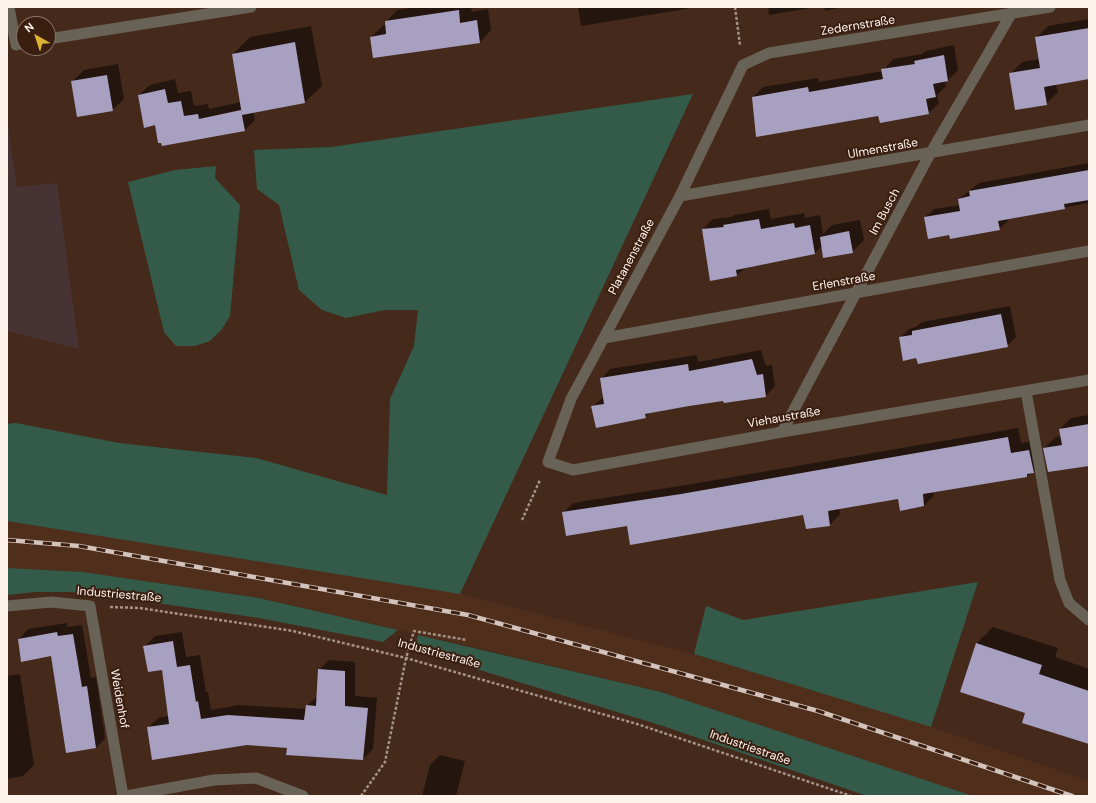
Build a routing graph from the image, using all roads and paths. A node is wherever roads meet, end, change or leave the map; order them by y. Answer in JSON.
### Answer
{"nodes":[{"id":1,"x":9,"y":7,"type":"edge"},
{"id":2,"x":251,"y":7,"type":"edge"},
{"id":3,"x":734,"y":7,"type":"edge"},
{"id":4,"x":1050,"y":7,"type":"edge"},
{"id":5,"x":1013,"y":10,"type":"edge"},
{"id":6,"x":16,"y":31,"type":"edge"},
{"id":7,"x":56,"y":38,"type":"edge"},
{"id":8,"x":743,"y":65,"type":"junction"},
{"id":9,"x":1089,"y":125,"type":"edge"},
{"id":10,"x":930,"y":154,"type":"junction"},
{"id":11,"x":680,"y":196,"type":"junction"},
{"id":12,"x":1089,"y":251,"type":"edge"},
{"id":13,"x":856,"y":294,"type":"junction"},
{"id":14,"x":604,"y":338,"type":"junction"},
{"id":15,"x":1089,"y":380,"type":"edge"},
{"id":16,"x":1026,"y":390,"type":"junction"},
{"id":17,"x":782,"y":432,"type":"junction"},
{"id":18,"x":548,"y":462,"type":"junction"},
{"id":19,"x":522,"y":520,"type":"dead end"},
{"id":20,"x":7,"y":606,"type":"edge"},
{"id":21,"x":90,"y":606,"type":"junction"},
{"id":22,"x":1089,"y":620,"type":"edge"},
{"id":23,"x":468,"y":640,"type":"dead end"},
{"id":24,"x":406,"y":658,"type":"junction"},
{"id":25,"x":123,"y":796,"type":"edge"},
{"id":26,"x":126,"y":796,"type":"edge"},
{"id":27,"x":303,"y":796,"type":"edge"},
{"id":28,"x":361,"y":796,"type":"edge"},
{"id":29,"x":851,"y":796,"type":"edge"}],
"edges":[{"from":1,"to":6,"type":"street"},
{"from":2,"to":7,"type":"street"},
{"from":3,"to":8,"type":"path"},
{"from":4,"to":5,"type":"street","name":"Zedernstraße"},
{"from":5,"to":8,"type":"street","name":"Zedernstraße"},
{"from":5,"to":10,"type":"street","name":"Im Busch"},
{"from":8,"to":11,"type":"street","name":"Platanenstraße"},
{"from":9,"to":10,"type":"street","name":"Ulmenstraße"},
{"from":10,"to":11,"type":"street","name":"Ulmenstraße"},
{"from":10,"to":13,"type":"street","name":"Im Busch"},
{"from":11,"to":14,"type":"street","name":"Platanenstraße"},
{"from":12,"to":13,"type":"street","name":"Erlenstraße"},
{"from":13,"to":14,"type":"street","name":"Erlenstraße"},
{"from":13,"to":17,"type":"street","name":"Im Busch"},
{"from":14,"to":18,"type":"street","name":"Platanenstraße"},
{"from":15,"to":16,"type":"street","name":"Viehaustraße"},
{"from":16,"to":17,"type":"street","name":"Viehaustraße"},
{"from":16,"to":22,"type":"street"},
{"from":17,"to":18,"type":"street","name":"Viehaustraße"},
{"from":18,"to":19,"type":"path"},
{"from":20,"to":21,"type":"street","name":"Industriestraße"},
{"from":21,"to":24,"type":"path","name":"Industriestraße"},
{"from":21,"to":25,"type":"street","name":"Weidenhof"},
{"from":23,"to":24,"type":"path"},
{"from":24,"to":28,"type":"path"},
{"from":24,"to":29,"type":"path","name":"Industriestraße"},
{"from":26,"to":27,"type":"street"}]}
